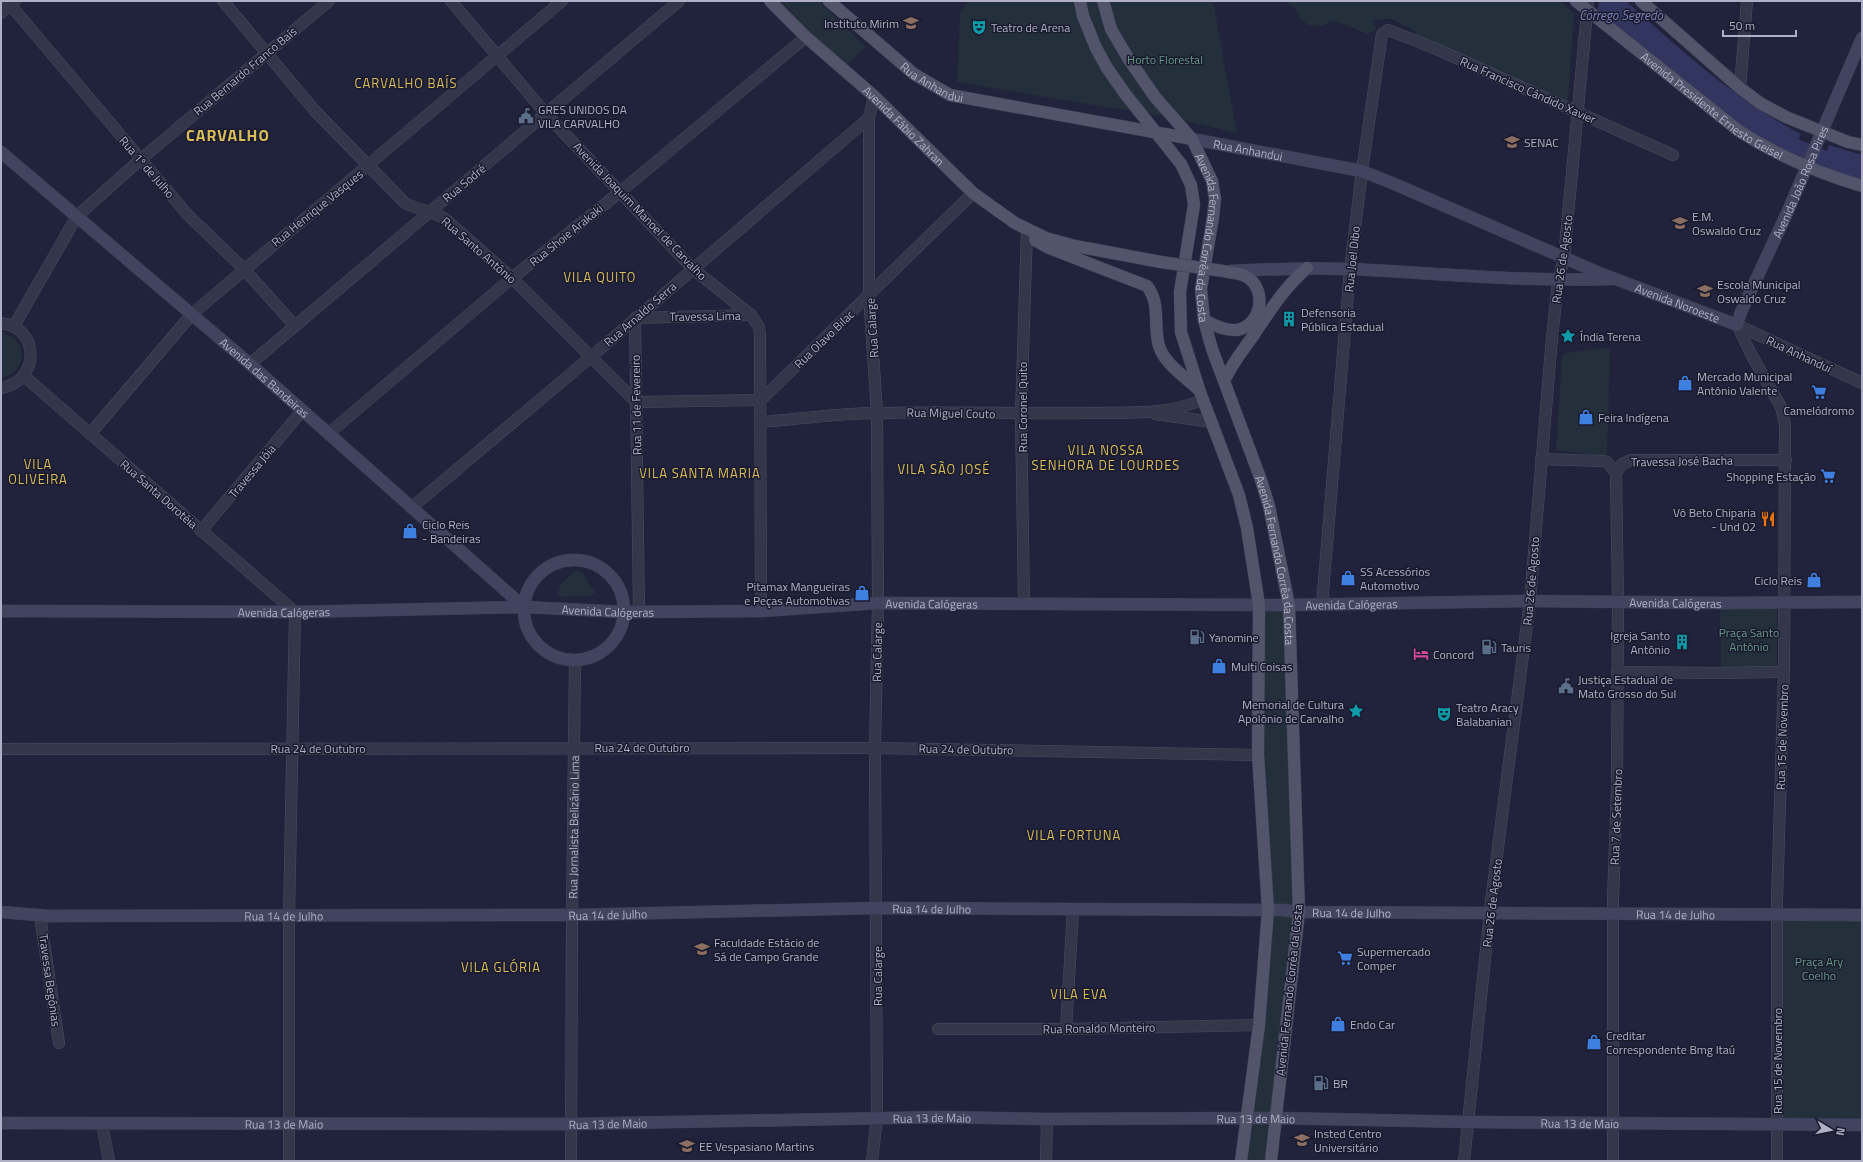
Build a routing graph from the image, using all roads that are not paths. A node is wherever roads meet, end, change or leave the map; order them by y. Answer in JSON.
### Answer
{"nodes":[{"id":1,"x":223,"y":1,"type":"edge"},
{"id":2,"x":328,"y":1,"type":"edge"},
{"id":3,"x":451,"y":1,"type":"edge"},
{"id":4,"x":562,"y":1,"type":"edge"},
{"id":5,"x":679,"y":1,"type":"edge"},
{"id":6,"x":770,"y":1,"type":"edge"},
{"id":7,"x":829,"y":1,"type":"edge"},
{"id":8,"x":1080,"y":1,"type":"edge"},
{"id":9,"x":1103,"y":1,"type":"edge"},
{"id":10,"x":1642,"y":1,"type":"edge"},
{"id":11,"x":1747,"y":1,"type":"edge"},
{"id":12,"x":11,"y":2,"type":"edge"},
{"id":13,"x":1585,"y":4,"type":"edge"},
{"id":14,"x":1,"y":13,"type":"edge"},
{"id":15,"x":1382,"y":34,"type":"joint"},
{"id":16,"x":806,"y":37,"type":"junction"},
{"id":17,"x":1862,"y":38,"type":"edge"},
{"id":18,"x":267,"y":53,"type":"junction"},
{"id":19,"x":497,"y":56,"type":"junction"},
{"id":20,"x":1740,"y":88,"type":"junction"},
{"id":21,"x":874,"y":96,"type":"junction"},
{"id":22,"x":1578,"y":112,"type":"junction"},
{"id":23,"x":546,"y":114,"type":"junction"},
{"id":24,"x":869,"y":118,"type":"junction"},
{"id":25,"x":1156,"y":133,"type":"junction"},
{"id":26,"x":1819,"y":135,"type":"junction"},
{"id":27,"x":1192,"y":139,"type":"junction"},
{"id":28,"x":1862,"y":145,"type":"edge"},
{"id":29,"x":1,"y":152,"type":"edge"},
{"id":30,"x":1673,"y":155,"type":"dead end"},
{"id":31,"x":140,"y":160,"type":"junction"},
{"id":32,"x":1807,"y":164,"type":"junction"},
{"id":33,"x":368,"y":166,"type":"junction"},
{"id":34,"x":1362,"y":172,"type":"junction"},
{"id":35,"x":1862,"y":186,"type":"edge"},
{"id":36,"x":620,"y":192,"type":"junction"},
{"id":37,"x":973,"y":193,"type":"junction"},
{"id":38,"x":431,"y":211,"type":"junction"},
{"id":39,"x":77,"y":216,"type":"junction"},
{"id":40,"x":1027,"y":232,"type":"junction"},
{"id":41,"x":1564,"y":258,"type":"junction"},
{"id":42,"x":1307,"y":268,"type":"junction"},
{"id":43,"x":244,"y":269,"type":"junction"},
{"id":44,"x":693,"y":269,"type":"junction"},
{"id":45,"x":1350,"y":269,"type":"junction"},
{"id":46,"x":1222,"y":271,"type":"junction"},
{"id":47,"x":512,"y":278,"type":"junction"},
{"id":48,"x":1618,"y":279,"type":"junction"},
{"id":49,"x":1558,"y":281,"type":"junction"},
{"id":50,"x":869,"y":294,"type":"junction"},
{"id":51,"x":192,"y":314,"type":"junction"},
{"id":52,"x":751,"y":315,"type":"junction"},
{"id":53,"x":635,"y":318,"type":"junction"},
{"id":54,"x":1204,"y":320,"type":"junction"},
{"id":55,"x":1,"y":323,"type":"edge"},
{"id":56,"x":14,"y":326,"type":"junction"},
{"id":57,"x":295,"y":326,"type":"junction"},
{"id":58,"x":1737,"y":326,"type":"junction"},
{"id":59,"x":592,"y":356,"type":"junction"},
{"id":60,"x":250,"y":364,"type":"junction"},
{"id":61,"x":24,"y":376,"type":"junction"},
{"id":62,"x":1225,"y":380,"type":"junction"},
{"id":63,"x":1862,"y":383,"type":"edge"},
{"id":64,"x":1,"y":388,"type":"edge"},
{"id":65,"x":1201,"y":395,"type":"junction"},
{"id":66,"x":761,"y":400,"type":"junction"},
{"id":67,"x":636,"y":402,"type":"junction"},
{"id":68,"x":302,"y":411,"type":"junction"},
{"id":69,"x":1141,"y":412,"type":"junction"},
{"id":70,"x":877,"y":413,"type":"junction"},
{"id":71,"x":1021,"y":414,"type":"junction"},
{"id":72,"x":761,"y":422,"type":"junction"},
{"id":73,"x":1212,"y":422,"type":"junction"},
{"id":74,"x":90,"y":434,"type":"junction"},
{"id":75,"x":328,"y":434,"type":"junction"},
{"id":76,"x":1541,"y":459,"type":"junction"},
{"id":77,"x":1786,"y":460,"type":"junction"},
{"id":78,"x":1616,"y":473,"type":"junction"},
{"id":79,"x":410,"y":508,"type":"junction"},
{"id":80,"x":201,"y":531,"type":"junction"},
{"id":81,"x":1530,"y":601,"type":"junction"},
{"id":82,"x":1618,"y":601,"type":"junction"},
{"id":83,"x":1785,"y":602,"type":"junction"},
{"id":84,"x":1862,"y":602,"type":"edge"},
{"id":85,"x":878,"y":603,"type":"junction"},
{"id":86,"x":1024,"y":604,"type":"junction"},
{"id":87,"x":1322,"y":604,"type":"junction"},
{"id":88,"x":1259,"y":605,"type":"junction"},
{"id":89,"x":1289,"y":605,"type":"junction"},
{"id":90,"x":524,"y":607,"type":"junction"},
{"id":91,"x":1,"y":611,"type":"edge"},
{"id":92,"x":295,"y":612,"type":"junction"},
{"id":93,"x":624,"y":612,"type":"junction"},
{"id":94,"x":639,"y":612,"type":"junction"},
{"id":95,"x":761,"y":612,"type":"junction"},
{"id":96,"x":575,"y":660,"type":"junction"},
{"id":97,"x":1617,"y":672,"type":"junction"},
{"id":98,"x":1784,"y":672,"type":"junction"},
{"id":99,"x":293,"y":748,"type":"junction"},
{"id":100,"x":575,"y":748,"type":"junction"},
{"id":101,"x":875,"y":748,"type":"junction"},
{"id":102,"x":1,"y":749,"type":"edge"},
{"id":103,"x":1258,"y":755,"type":"junction"},
{"id":104,"x":877,"y":908,"type":"junction"},
{"id":105,"x":1073,"y":910,"type":"junction"},
{"id":106,"x":1268,"y":910,"type":"junction"},
{"id":107,"x":1,"y":912,"type":"edge"},
{"id":108,"x":1299,"y":912,"type":"junction"},
{"id":109,"x":1490,"y":914,"type":"junction"},
{"id":110,"x":1613,"y":914,"type":"junction"},
{"id":111,"x":572,"y":915,"type":"junction"},
{"id":112,"x":1777,"y":915,"type":"junction"},
{"id":113,"x":1862,"y":915,"type":"edge"},
{"id":114,"x":40,"y":916,"type":"junction"},
{"id":115,"x":289,"y":916,"type":"junction"},
{"id":116,"x":1259,"y":1025,"type":"junction"},
{"id":117,"x":938,"y":1028,"type":"dead end"},
{"id":118,"x":1066,"y":1029,"type":"junction"},
{"id":119,"x":59,"y":1043,"type":"dead end"},
{"id":120,"x":877,"y":1117,"type":"junction"},
{"id":121,"x":1246,"y":1118,"type":"junction"},
{"id":122,"x":1276,"y":1118,"type":"junction"},
{"id":123,"x":1047,"y":1119,"type":"junction"},
{"id":124,"x":1468,"y":1122,"type":"junction"},
{"id":125,"x":1,"y":1123,"type":"edge"},
{"id":126,"x":1613,"y":1123,"type":"junction"},
{"id":127,"x":102,"y":1124,"type":"junction"},
{"id":128,"x":289,"y":1124,"type":"junction"},
{"id":129,"x":572,"y":1124,"type":"junction"},
{"id":130,"x":1862,"y":1124,"type":"edge"},
{"id":131,"x":1777,"y":1125,"type":"junction"},
{"id":132,"x":109,"y":1161,"type":"edge"},
{"id":133,"x":289,"y":1161,"type":"edge"},
{"id":134,"x":571,"y":1161,"type":"edge"},
{"id":135,"x":872,"y":1161,"type":"edge"},
{"id":136,"x":1046,"y":1161,"type":"edge"},
{"id":137,"x":1241,"y":1161,"type":"edge"},
{"id":138,"x":1270,"y":1161,"type":"edge"},
{"id":139,"x":1464,"y":1161,"type":"edge"},
{"id":140,"x":1613,"y":1161,"type":"edge"},
{"id":141,"x":1777,"y":1161,"type":"edge"}],
"edges":[{"from":1,"to":18,"type":"street","name":"Rua Santo Antônio"},
{"from":2,"to":18,"type":"street","name":"Rua Bernardo Franco Baís"},
{"from":3,"to":19,"type":"street","name":"Avenida Joaquim Manoel de Carvalho"},
{"from":4,"to":19,"type":"street","name":"Rua Henrique Vasques"},
{"from":5,"to":23,"type":"street","name":"Rua Sodré"},
{"from":6,"to":16,"type":"main road","name":"Avenida Fábio Zahran"},
{"from":7,"to":25,"type":"main road","name":"Rua Anhandui"},
{"from":8,"to":25,"type":"main road","name":"Avenida Fernando Corrêa da Costa"},
{"from":9,"to":27,"type":"main road","name":"Avenida Fernando Corrêa da Costa"},
{"from":10,"to":20,"type":"main road"},
{"from":11,"to":20,"type":"street"},
{"from":12,"to":14,"type":"street"},
{"from":12,"to":31,"type":"street","name":"Rua 1º de Julho"},
{"from":13,"to":22,"type":"street","name":"Rua 26 de Agosto"},
{"from":13,"to":32,"type":"main road","name":"Avenida Presidente Ernesto Geisel"},
{"from":15,"to":22,"type":"street","name":"Rua Francisco Cândido Xavier"},
{"from":15,"to":34,"type":"street","name":"Rua Joel Dibo"},
{"from":16,"to":21,"type":"main road","name":"Avenida Fábio Zahran"},
{"from":16,"to":36,"type":"street","name":"Rua Shoie Arakaki"},
{"from":17,"to":26,"type":"street","name":"Avenida João Rosa Pires"},
{"from":18,"to":31,"type":"street","name":"Rua Bernardo Franco Baís"},
{"from":18,"to":33,"type":"street","name":"Rua Santo Antônio"},
{"from":19,"to":23,"type":"street","name":"Avenida Joaquim Manoel de Carvalho"},
{"from":19,"to":33,"type":"street","name":"Rua Henrique Vasques"},
{"from":20,"to":26,"type":"main road"},
{"from":21,"to":24,"type":"street","name":"Rua Calarge"},
{"from":21,"to":37,"type":"main road","name":"Avenida Fábio Zahran"},
{"from":22,"to":30,"type":"street","name":"Rua Francisco Cândido Xavier"},
{"from":22,"to":41,"type":"street","name":"Rua 26 de Agosto"},
{"from":23,"to":36,"type":"street","name":"Avenida Joaquim Manoel de Carvalho"},
{"from":23,"to":38,"type":"street","name":"Rua Sodré"},
{"from":24,"to":44,"type":"street","name":"Rua Arnaldo Serra"},
{"from":24,"to":50,"type":"street","name":"Rua Calarge"},
{"from":25,"to":27,"type":"main road","name":"Rua Anhandui"},
{"from":25,"to":65,"type":"main road","name":"Avenida Fernando Corrêa da Costa"},
{"from":26,"to":28,"type":"main road"},
{"from":26,"to":32,"type":"street","name":"Avenida João Rosa Pires"},
{"from":27,"to":34,"type":"street","name":"Rua Anhandui"},
{"from":27,"to":54,"type":"main road","name":"Avenida Fernando Corrêa da Costa"},
{"from":29,"to":39,"type":"street","name":"Avenida das Bandeiras"},
{"from":31,"to":39,"type":"street","name":"Rua Bernardo Franco Baís"},
{"from":31,"to":43,"type":"street","name":"Rua 1º de Julho"},
{"from":32,"to":35,"type":"main road","name":"Avenida Presidente Ernesto Geisel"},
{"from":32,"to":58,"type":"street","name":"Avenida João Rosa Pires"},
{"from":33,"to":38,"type":"street","name":"Rua Santo Antônio"},
{"from":33,"to":43,"type":"street","name":"Rua Henrique Vasques"},
{"from":34,"to":41,"type":"street","name":"Rua Anhandui"},
{"from":34,"to":45,"type":"street","name":"Rua Joel Dibo"},
{"from":36,"to":44,"type":"street","name":"Avenida Joaquim Manoel de Carvalho"},
{"from":36,"to":47,"type":"street","name":"Rua Shoie Arakaki"},
{"from":37,"to":40,"type":"main road","name":"Avenida Fábio Zahran"},
{"from":37,"to":50,"type":"street","name":"Rua Olavo Bilac"},
{"from":38,"to":47,"type":"street","name":"Rua Santo Antônio"},
{"from":38,"to":57,"type":"street","name":"Rua Sodré"},
{"from":39,"to":51,"type":"street","name":"Avenida das Bandeiras"},
{"from":39,"to":56,"type":"street","name":"Rua Bernardo Franco Baís"},
{"from":40,"to":46,"type":"main road","bridge":true},
{"from":40,"to":65,"type":"main road"},
{"from":40,"to":71,"type":"street","name":"Rua Coronel Quito"},
{"from":41,"to":48,"type":"street","name":"Avenida Noroeste"},
{"from":41,"to":49,"type":"street","name":"Rua 26 de Agosto"},
{"from":42,"to":45,"type":"street","name":"Avenida Noroeste"},
{"from":42,"to":46,"type":"street","name":"Avenida Noroeste"},
{"from":42,"to":62,"type":"main road"},
{"from":43,"to":51,"type":"street","name":"Rua Henrique Vasques"},
{"from":43,"to":57,"type":"street","name":"Rua 1º de Julho"},
{"from":44,"to":52,"type":"street","name":"Avenida Joaquim Manoel de Carvalho"},
{"from":44,"to":53,"type":"street","name":"Rua Arnaldo Serra"},
{"from":45,"to":49,"type":"street","name":"Avenida Noroeste"},
{"from":45,"to":87,"type":"street","name":"Rua Joel Dibo"},
{"from":46,"to":54,"type":"main road"},
{"from":47,"to":59,"type":"street","name":"Rua Santo Antônio"},
{"from":47,"to":75,"type":"street","name":"Rua Shoie Arakaki"},
{"from":48,"to":49,"type":"street","name":"Avenida Noroeste"},
{"from":48,"to":58,"type":"street","name":"Avenida Noroeste"},
{"from":49,"to":76,"type":"street","name":"Rua 26 de Agosto"},
{"from":50,"to":66,"type":"street","name":"Rua Olavo Bilac"},
{"from":50,"to":70,"type":"street","name":"Rua Calarge"},
{"from":51,"to":60,"type":"street","name":"Avenida das Bandeiras"},
{"from":51,"to":74,"type":"street","name":"Rua Henrique Vasques"},
{"from":52,"to":53,"type":"street","name":"Travessa Lima"},
{"from":52,"to":66,"type":"street","name":"Avenida Joaquim Manoel de Carvalho"},
{"from":53,"to":59,"type":"street","name":"Rua Arnaldo Serra"},
{"from":53,"to":67,"type":"street","name":"Rua 11 de Fevereiro"},
{"from":54,"to":62,"type":"main road","name":"Avenida Fernando Corrêa da Costa"},
{"from":55,"to":56,"type":"street"},
{"from":56,"to":61,"type":"street"},
{"from":57,"to":60,"type":"street","name":"Rua Sodré"},
{"from":58,"to":63,"type":"street","name":"Rua Anhanduí"},
{"from":58,"to":77,"type":"street","name":"Rua 15 de Novembro"},
{"from":59,"to":67,"type":"street","name":"Rua Santo Antônio"},
{"from":59,"to":79,"type":"street","name":"Rua Arnaldo Serra"},
{"from":60,"to":68,"type":"street","name":"Avenida das Bandeiras"},
{"from":61,"to":64,"type":"street"},
{"from":61,"to":74,"type":"street","name":"Rua Santa Dorotéia"},
{"from":62,"to":89,"type":"main road","name":"Avenida Fernando Corrêa da Costa"},
{"from":65,"to":69,"type":"street","name":"Rua Miguel Couto"},
{"from":65,"to":73,"type":"main road","name":"Avenida Fernando Corrêa da Costa"},
{"from":66,"to":67,"type":"street"},
{"from":66,"to":72,"type":"street","name":"Avenida Joaquim Manoel de Carvalho"},
{"from":67,"to":94,"type":"street","name":"Rua 11 de Fevereiro"},
{"from":68,"to":75,"type":"street","name":"Avenida das Bandeiras"},
{"from":68,"to":80,"type":"street","name":"Travessa Jóia"},
{"from":69,"to":71,"type":"street","name":"Rua Miguel Couto"},
{"from":69,"to":73,"type":"street","name":"Rua Miguel Couto"},
{"from":70,"to":71,"type":"street","name":"Rua Miguel Couto"},
{"from":70,"to":72,"type":"street","name":"Rua Miguel Couto"},
{"from":70,"to":85,"type":"street","name":"Rua Calarge"},
{"from":71,"to":86,"type":"street","name":"Rua Coronel Quito"},
{"from":72,"to":95,"type":"street","name":"Avenida Joaquim Manoel de Carvalho"},
{"from":73,"to":88,"type":"main road","name":"Avenida Fernando Corrêa da Costa"},
{"from":74,"to":80,"type":"street","name":"Rua Santa Dorotéia"},
{"from":75,"to":79,"type":"street","name":"Avenida das Bandeiras"},
{"from":76,"to":78,"type":"street","name":"Travessa José Bacha"},
{"from":76,"to":81,"type":"street","name":"Rua 26 de Agosto"},
{"from":77,"to":78,"type":"street","name":"Travessa José Bacha"},
{"from":77,"to":83,"type":"street","name":"Rua 15 de Novembro"},
{"from":78,"to":82,"type":"street","name":"Rua 7 de Setembro"},
{"from":79,"to":90,"type":"street","name":"Avenida das Bandeiras"},
{"from":80,"to":92,"type":"street","name":"Rua Santa Dorotéia"},
{"from":81,"to":82,"type":"street","name":"Avenida Calógeras"},
{"from":81,"to":87,"type":"street","name":"Avenida Calógeras"},
{"from":81,"to":109,"type":"street","name":"Rua 26 de Agosto"},
{"from":82,"to":83,"type":"street","name":"Avenida Calógeras"},
{"from":82,"to":97,"type":"street","name":"Rua 7 de Setembro"},
{"from":83,"to":84,"type":"street","name":"Avenida Calógeras"},
{"from":83,"to":98,"type":"street","name":"Rua 15 de Novembro"},
{"from":85,"to":86,"type":"street","name":"Avenida Calógeras"},
{"from":85,"to":95,"type":"street","name":"Avenida Calógeras"},
{"from":85,"to":101,"type":"street","name":"Rua Calarge"},
{"from":86,"to":88,"type":"street","name":"Avenida Calógeras"},
{"from":87,"to":89,"type":"street","name":"Avenida Calógeras"},
{"from":88,"to":89,"type":"street","name":"Avenida Calógeras"},
{"from":88,"to":103,"type":"main road","name":"Avenida Fernando Corrêa da Costa"},
{"from":89,"to":108,"type":"main road","name":"Avenida Fernando Corrêa da Costa"},
{"from":90,"to":92,"type":"street","name":"Avenida Calógeras"},
{"from":90,"to":93,"type":"street","name":"Avenida Calógeras"},
{"from":90,"to":93,"type":"street"},
{"from":90,"to":96,"type":"street"},
{"from":91,"to":92,"type":"street","name":"Avenida Calógeras"},
{"from":92,"to":99,"type":"street"},
{"from":93,"to":94,"type":"street","name":"Avenida Calógeras"},
{"from":93,"to":96,"type":"street"},
{"from":94,"to":95,"type":"street","name":"Avenida Calógeras"},
{"from":96,"to":100,"type":"street","name":"Rua Jornalista Belizário Lima"},
{"from":97,"to":98,"type":"street"},
{"from":97,"to":110,"type":"street","name":"Rua 7 de Setembro"},
{"from":98,"to":112,"type":"street","name":"Rua 15 de Novembro"},
{"from":99,"to":100,"type":"street","name":"Rua 24 de Outubro"},
{"from":99,"to":102,"type":"street","name":"Rua 24 de Outubro"},
{"from":99,"to":115,"type":"street"},
{"from":100,"to":101,"type":"street","name":"Rua 24 de Outubro"},
{"from":100,"to":111,"type":"street","name":"Rua Jornalista Belizário Lima"},
{"from":101,"to":103,"type":"street","name":"Rua 24 de Outubro"},
{"from":101,"to":104,"type":"street","name":"Rua Calarge"},
{"from":103,"to":106,"type":"main road","name":"Avenida Fernando Corrêa da Costa"},
{"from":104,"to":105,"type":"street","name":"Rua 14 de Julho"},
{"from":104,"to":111,"type":"street","name":"Rua 14 de Julho"},
{"from":104,"to":120,"type":"street","name":"Rua Calarge"},
{"from":105,"to":106,"type":"street","name":"Rua 14 de Julho"},
{"from":105,"to":118,"type":"street"},
{"from":106,"to":108,"type":"street","name":"Rua 14 de Julho"},
{"from":106,"to":116,"type":"main road","name":"Avenida Fernando Corrêa da Costa"},
{"from":107,"to":114,"type":"street","name":"Rua 14 de Julho"},
{"from":108,"to":109,"type":"street","name":"Rua 14 de Julho"},
{"from":108,"to":122,"type":"main road","name":"Avenida Fernando Corrêa da Costa"},
{"from":109,"to":110,"type":"street","name":"Rua 14 de Julho"},
{"from":109,"to":124,"type":"street","name":"Rua 26 de Agosto"},
{"from":110,"to":112,"type":"street","name":"Rua 14 de Julho"},
{"from":110,"to":126,"type":"street","name":"Rua 7 de Setembro"},
{"from":111,"to":115,"type":"street","name":"Rua 14 de Julho"},
{"from":111,"to":129,"type":"street","name":"Rua Jornalista Belizário Lima"},
{"from":112,"to":113,"type":"street","name":"Rua 14 de Julho"},
{"from":112,"to":131,"type":"street","name":"Rua 15 de Novembro"},
{"from":114,"to":115,"type":"street","name":"Rua 14 de Julho"},
{"from":114,"to":119,"type":"street","name":"Travessa Begônias"},
{"from":115,"to":128,"type":"street"},
{"from":116,"to":118,"type":"street","name":"Rua Ronaldo Monteiro"},
{"from":116,"to":121,"type":"main road","name":"Avenida Fernando Corrêa da Costa"},
{"from":117,"to":118,"type":"street","name":"Rua Ronaldo Monteiro"},
{"from":120,"to":123,"type":"street","name":"Rua 13 de Maio"},
{"from":120,"to":129,"type":"street","name":"Rua 13 de Maio"},
{"from":120,"to":135,"type":"street","name":"Rua Calarge"},
{"from":121,"to":122,"type":"street","name":"Rua 13 de Maio"},
{"from":121,"to":123,"type":"street","name":"Rua 13 de Maio"},
{"from":121,"to":137,"type":"main road","name":"Avenida Fernando Corrêa da Costa"},
{"from":122,"to":124,"type":"street","name":"Rua 13 de Maio"},
{"from":122,"to":138,"type":"main road","name":"Avenida Fernando Corrêa da Costa"},
{"from":123,"to":136,"type":"street"},
{"from":124,"to":126,"type":"street","name":"Rua 13 de Maio"},
{"from":124,"to":139,"type":"street","name":"Rua 26 de Agosto"},
{"from":125,"to":127,"type":"street","name":"Rua 13 de Maio"},
{"from":126,"to":131,"type":"street","name":"Rua 13 de Maio"},
{"from":126,"to":140,"type":"street","name":"Rua 7 de Setembro"},
{"from":127,"to":128,"type":"street","name":"Rua 13 de Maio"},
{"from":127,"to":132,"type":"street"},
{"from":128,"to":129,"type":"street","name":"Rua 13 de Maio"},
{"from":128,"to":133,"type":"street"},
{"from":129,"to":134,"type":"street","name":"Rua Jornalista Belizário Lima"},
{"from":130,"to":131,"type":"street","name":"Rua 13 de Maio"},
{"from":131,"to":141,"type":"street","name":"Rua 15 de Novembro"}]}
